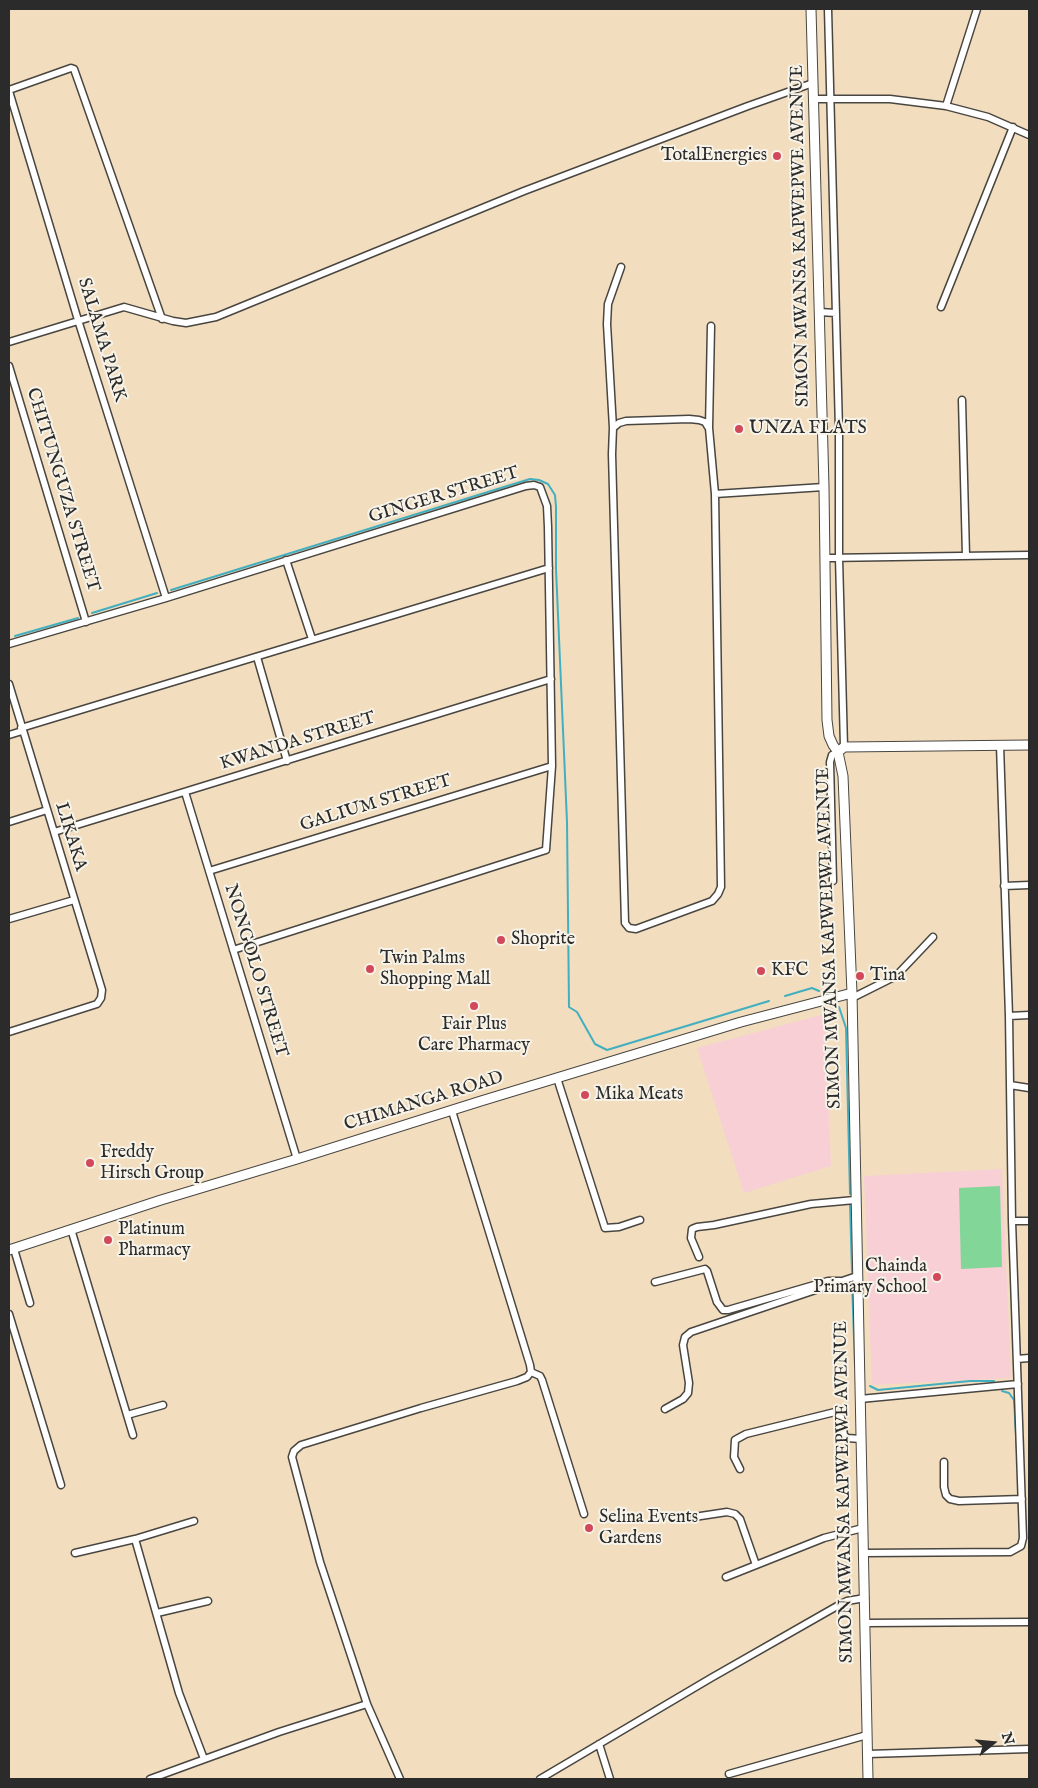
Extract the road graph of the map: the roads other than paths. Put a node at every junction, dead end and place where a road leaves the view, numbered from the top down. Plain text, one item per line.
1 (811, 9) edge
2 (828, 9) edge
3 (977, 9) edge
4 (813, 83) junction
5 (9, 91) edge
6 (813, 99) junction
7 (832, 99) junction
8 (946, 106) junction
9 (1013, 128) junction
10 (1029, 135) edge
11 (621, 268) dead end
12 (941, 308) dead end
13 (819, 312) junction
14 (836, 313) junction
15 (162, 319) junction
16 (78, 320) junction
17 (712, 326) dead end
18 (9, 342) edge
19 (9, 366) edge
20 (962, 400) dead end
21 (613, 428) junction
22 (709, 428) junction
23 (824, 487) junction
24 (715, 494) junction
25 (1029, 555) edge
26 (966, 556) junction
27 (825, 558) junction
28 (839, 558) junction
29 (286, 560) junction
30 (549, 568) junction
31 (166, 598) junction
32 (86, 622) junction
33 (312, 639) junction
34 (9, 644) edge
35 (257, 657) junction
36 (551, 679) junction
37 (9, 684) edge
38 (22, 729) junction
39 (9, 735) edge
40 (1000, 745) junction
41 (1029, 745) edge
42 (841, 750) junction
43 (287, 761) junction
44 (552, 766) junction
45 (185, 792) junction
46 (47, 810) junction
47 (9, 822) edge
48 (54, 832) junction
49 (209, 871) junction
50 (833, 880) dead end
51 (1029, 885) edge
52 (1004, 886) junction
53 (74, 900) junction
54 (9, 919) edge
55 (933, 937) dead end
56 (233, 950) junction
57 (852, 996) junction
58 (1008, 1016) junction
59 (1029, 1016) edge
60 (9, 1032) edge
61 (557, 1078) junction
62 (1010, 1085) junction
63 (1029, 1088) edge
64 (452, 1111) junction
65 (297, 1159) junction
66 (856, 1200) junction
67 (640, 1220) dead end
68 (1012, 1221) junction
69 (1029, 1221) edge
70 (71, 1229) junction
71 (11, 1250) edge
72 (698, 1257) dead end
73 (857, 1276) junction
74 (655, 1282) dead end
75 (841, 1282) junction
76 (30, 1303) dead end
77 (9, 1314) edge
78 (1029, 1358) edge
79 (1017, 1359) junction
80 (531, 1372) junction
81 (1018, 1384) junction
82 (860, 1400) junction
83 (163, 1405) dead end
84 (665, 1409) dead end
85 (128, 1415) junction
86 (133, 1435) dead end
87 (861, 1438) junction
88 (944, 1462) dead end
89 (740, 1469) dead end
90 (61, 1485) dead end
91 (1022, 1500) junction
92 (584, 1514) dead end
93 (694, 1517) dead end
94 (194, 1522) dead end
95 (1026, 1522) edge
96 (863, 1528) junction
97 (135, 1540) junction
98 (75, 1553) dead end
99 (864, 1553) junction
100 (756, 1565) junction
101 (726, 1577) dead end
102 (865, 1598) junction
103 (208, 1601) dead end
104 (157, 1614) junction
105 (1029, 1622) edge
106 (864, 1623) junction
107 (367, 1704) junction
108 (867, 1735) junction
109 (600, 1744) junction
110 (1029, 1748) edge
111 (868, 1754) junction
112 (204, 1758) junction
113 (729, 1774) dead end
114 (150, 1779) edge
115 (400, 1779) edge
116 (540, 1779) edge
117 (610, 1779) edge
118 (868, 1779) edge

1 - 4 main road, SIMON MWANSA KAPWEPWE AVENUE
2 - 7 street
3 - 8 street
4 - 6 main road, SIMON MWANSA KAPWEPWE AVENUE
4 - 15 street
5 - 15 street
5 - 16 street, SALAMA PARK
6 - 7 street
6 - 13 main road, SIMON MWANSA KAPWEPWE AVENUE
7 - 8 street
7 - 14 street
8 - 9 street
9 - 10 street
9 - 12 street
11 - 21 street
13 - 14 street
13 - 23 main road, SIMON MWANSA KAPWEPWE AVENUE
14 - 28 street
15 - 16 street
16 - 18 street
16 - 31 street, SALAMA PARK
17 - 22 street
19 - 32 street, CHITUNGUZA STREET
20 - 26 street
21 - 22 street
21 - 24 street
22 - 24 street
23 - 24 street
23 - 27 main road, SIMON MWANSA KAPWEPWE AVENUE
25 - 26 street
26 - 28 street
27 - 28 street
27 - 42 main road, SIMON MWANSA KAPWEPWE AVENUE
28 - 42 street
29 - 30 street, GINGER STREET
29 - 31 street, GINGER STREET
29 - 33 street
30 - 33 street
30 - 36 street, GINGER STREET
31 - 32 street, GINGER STREET
32 - 34 street, GINGER STREET
33 - 35 street
35 - 38 street
35 - 43 street
36 - 43 street, KWANDA STREET
36 - 44 street, GINGER STREET
37 - 38 street, LIKAKA
38 - 39 street
38 - 46 street, LIKAKA
40 - 41 main road
40 - 42 main road
40 - 52 street
42 - 50 street
42 - 57 main road, SIMON MWANSA KAPWEPWE AVENUE
43 - 45 street, KWANDA STREET
44 - 49 street, GALIUM STREET
44 - 56 street, GINGER STREET
45 - 48 street, KWANDA STREET
45 - 49 street, NONGOLO STREET
46 - 47 street
46 - 48 street, LIKAKA
48 - 53 street, LIKAKA
49 - 56 street, NONGOLO STREET
51 - 52 street
52 - 58 street
53 - 54 street
53 - 60 street, LIKAKA
55 - 57 street
56 - 65 street, NONGOLO STREET
57 - 61 main road, CHIMANGA ROAD
57 - 66 main road, SIMON MWANSA KAPWEPWE AVENUE
58 - 59 street
58 - 62 street
61 - 64 main road, CHIMANGA ROAD
61 - 67 street
62 - 63 street
62 - 68 street
64 - 65 main road, CHIMANGA ROAD
64 - 80 street
65 - 70 main road, CHIMANGA ROAD
66 - 72 street
66 - 73 main road, SIMON MWANSA KAPWEPWE AVENUE
68 - 69 street
68 - 79 street
70 - 71 main road, CHIMANGA ROAD
70 - 85 street
71 - 76 street
73 - 75 street
73 - 82 main road, SIMON MWANSA KAPWEPWE AVENUE
74 - 75 street
75 - 84 street
77 - 90 street
78 - 79 street
79 - 81 street
80 - 92 street
80 - 107 street
81 - 82 street
81 - 91 street
82 - 87 main road, SIMON MWANSA KAPWEPWE AVENUE
83 - 85 street
85 - 86 street
87 - 89 street
87 - 96 main road, SIMON MWANSA KAPWEPWE AVENUE
88 - 91 street
91 - 95 street
93 - 100 street
94 - 97 street
95 - 99 street
96 - 99 main road, SIMON MWANSA KAPWEPWE AVENUE
96 - 100 street
97 - 98 street
97 - 104 street
99 - 102 main road, SIMON MWANSA KAPWEPWE AVENUE
100 - 101 street
102 - 106 main road, SIMON MWANSA KAPWEPWE AVENUE
102 - 109 street
103 - 104 street
104 - 112 street
105 - 106 street
106 - 108 main road, SIMON MWANSA KAPWEPWE AVENUE
107 - 112 street
107 - 115 street
108 - 111 main road, SIMON MWANSA KAPWEPWE AVENUE
108 - 113 street
109 - 116 street
109 - 117 street
110 - 111 street
111 - 118 main road, SIMON MWANSA KAPWEPWE AVENUE
112 - 114 street

